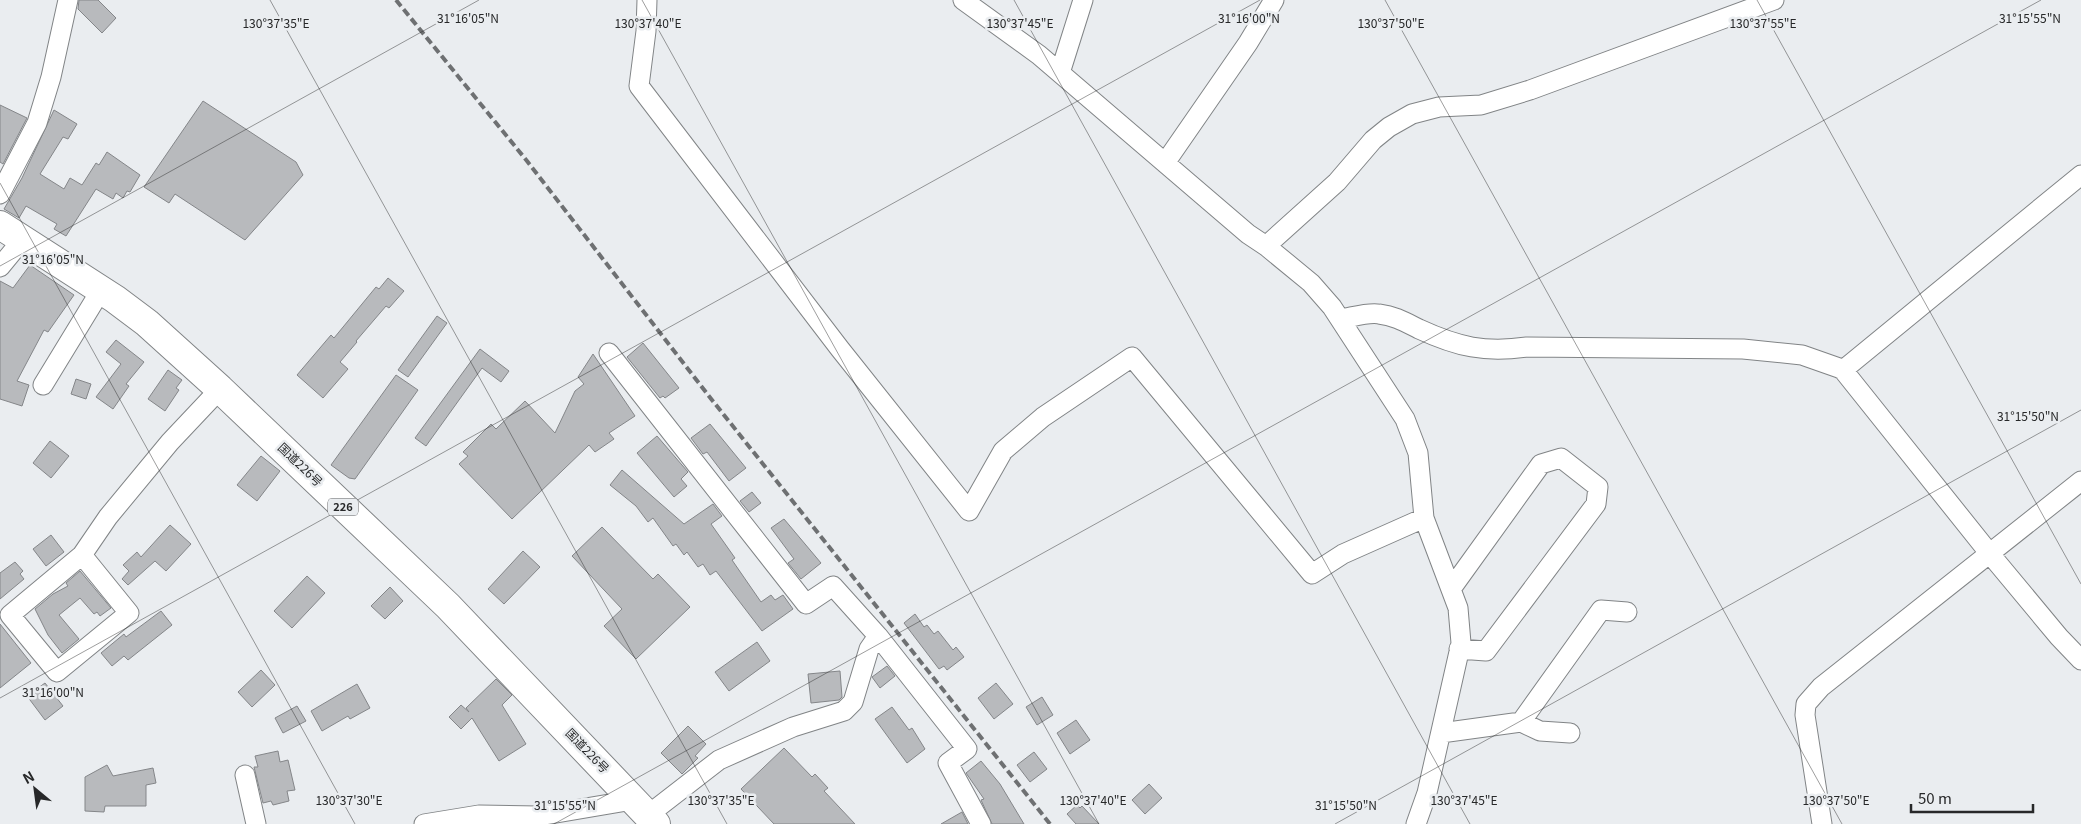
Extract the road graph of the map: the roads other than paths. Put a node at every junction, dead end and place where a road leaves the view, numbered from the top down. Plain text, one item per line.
1 (68, 0) edge
2 (647, 0) edge
3 (962, 0) edge
4 (1083, 0) edge
5 (1274, 0) edge
6 (1774, 0) edge
7 (1060, 73) junction
8 (1165, 163) junction
9 (2081, 174) edge
10 (0, 194) edge
11 (0, 225) edge
12 (22, 239) junction
13 (1266, 246) junction
14 (0, 267) edge
15 (101, 290) junction
16 (1341, 319) junction
17 (609, 353) dead end
18 (1844, 370) junction
19 (43, 385) dead end
20 (220, 389) junction
21 (2081, 481) edge
22 (1424, 518) junction
23 (1990, 554) junction
24 (82, 555) junction
25 (1451, 589) junction
26 (1627, 612) dead end
27 (878, 636) junction
28 (1459, 649) junction
29 (2081, 660) edge
30 (1521, 722) junction
31 (1441, 733) junction
32 (1570, 733) dead end
33 (244, 775) dead end
34 (646, 813) edge
35 (508, 820) edge
36 (256, 824) edge
37 (424, 824) edge
38 (981, 824) edge
39 (1416, 824) edge
40 (1822, 824) edge

1 - 10 street
2 - 22 street
3 - 7 street
4 - 7 street
5 - 8 street
6 - 13 street
7 - 8 street
8 - 13 street
9 - 18 street
11 - 12 highway, 国道226号 / 226
12 - 14 street
12 - 15 highway, 国道226号 / 226
13 - 16 street
15 - 19 street
15 - 20 highway, 国道226号 / 226
16 - 18 street
16 - 22 street
17 - 27 street
18 - 23 street
20 - 24 street
20 - 34 highway, 国道226号 / 226
21 - 23 street
22 - 25 street
23 - 29 street
23 - 40 street
24 - 24 street
25 - 28 street
25 - 28 street
26 - 30 street
27 - 34 street
27 - 38 street
28 - 31 street
30 - 31 street
30 - 32 street
31 - 39 street
33 - 36 street
34 - 35 street
35 - 37 street

